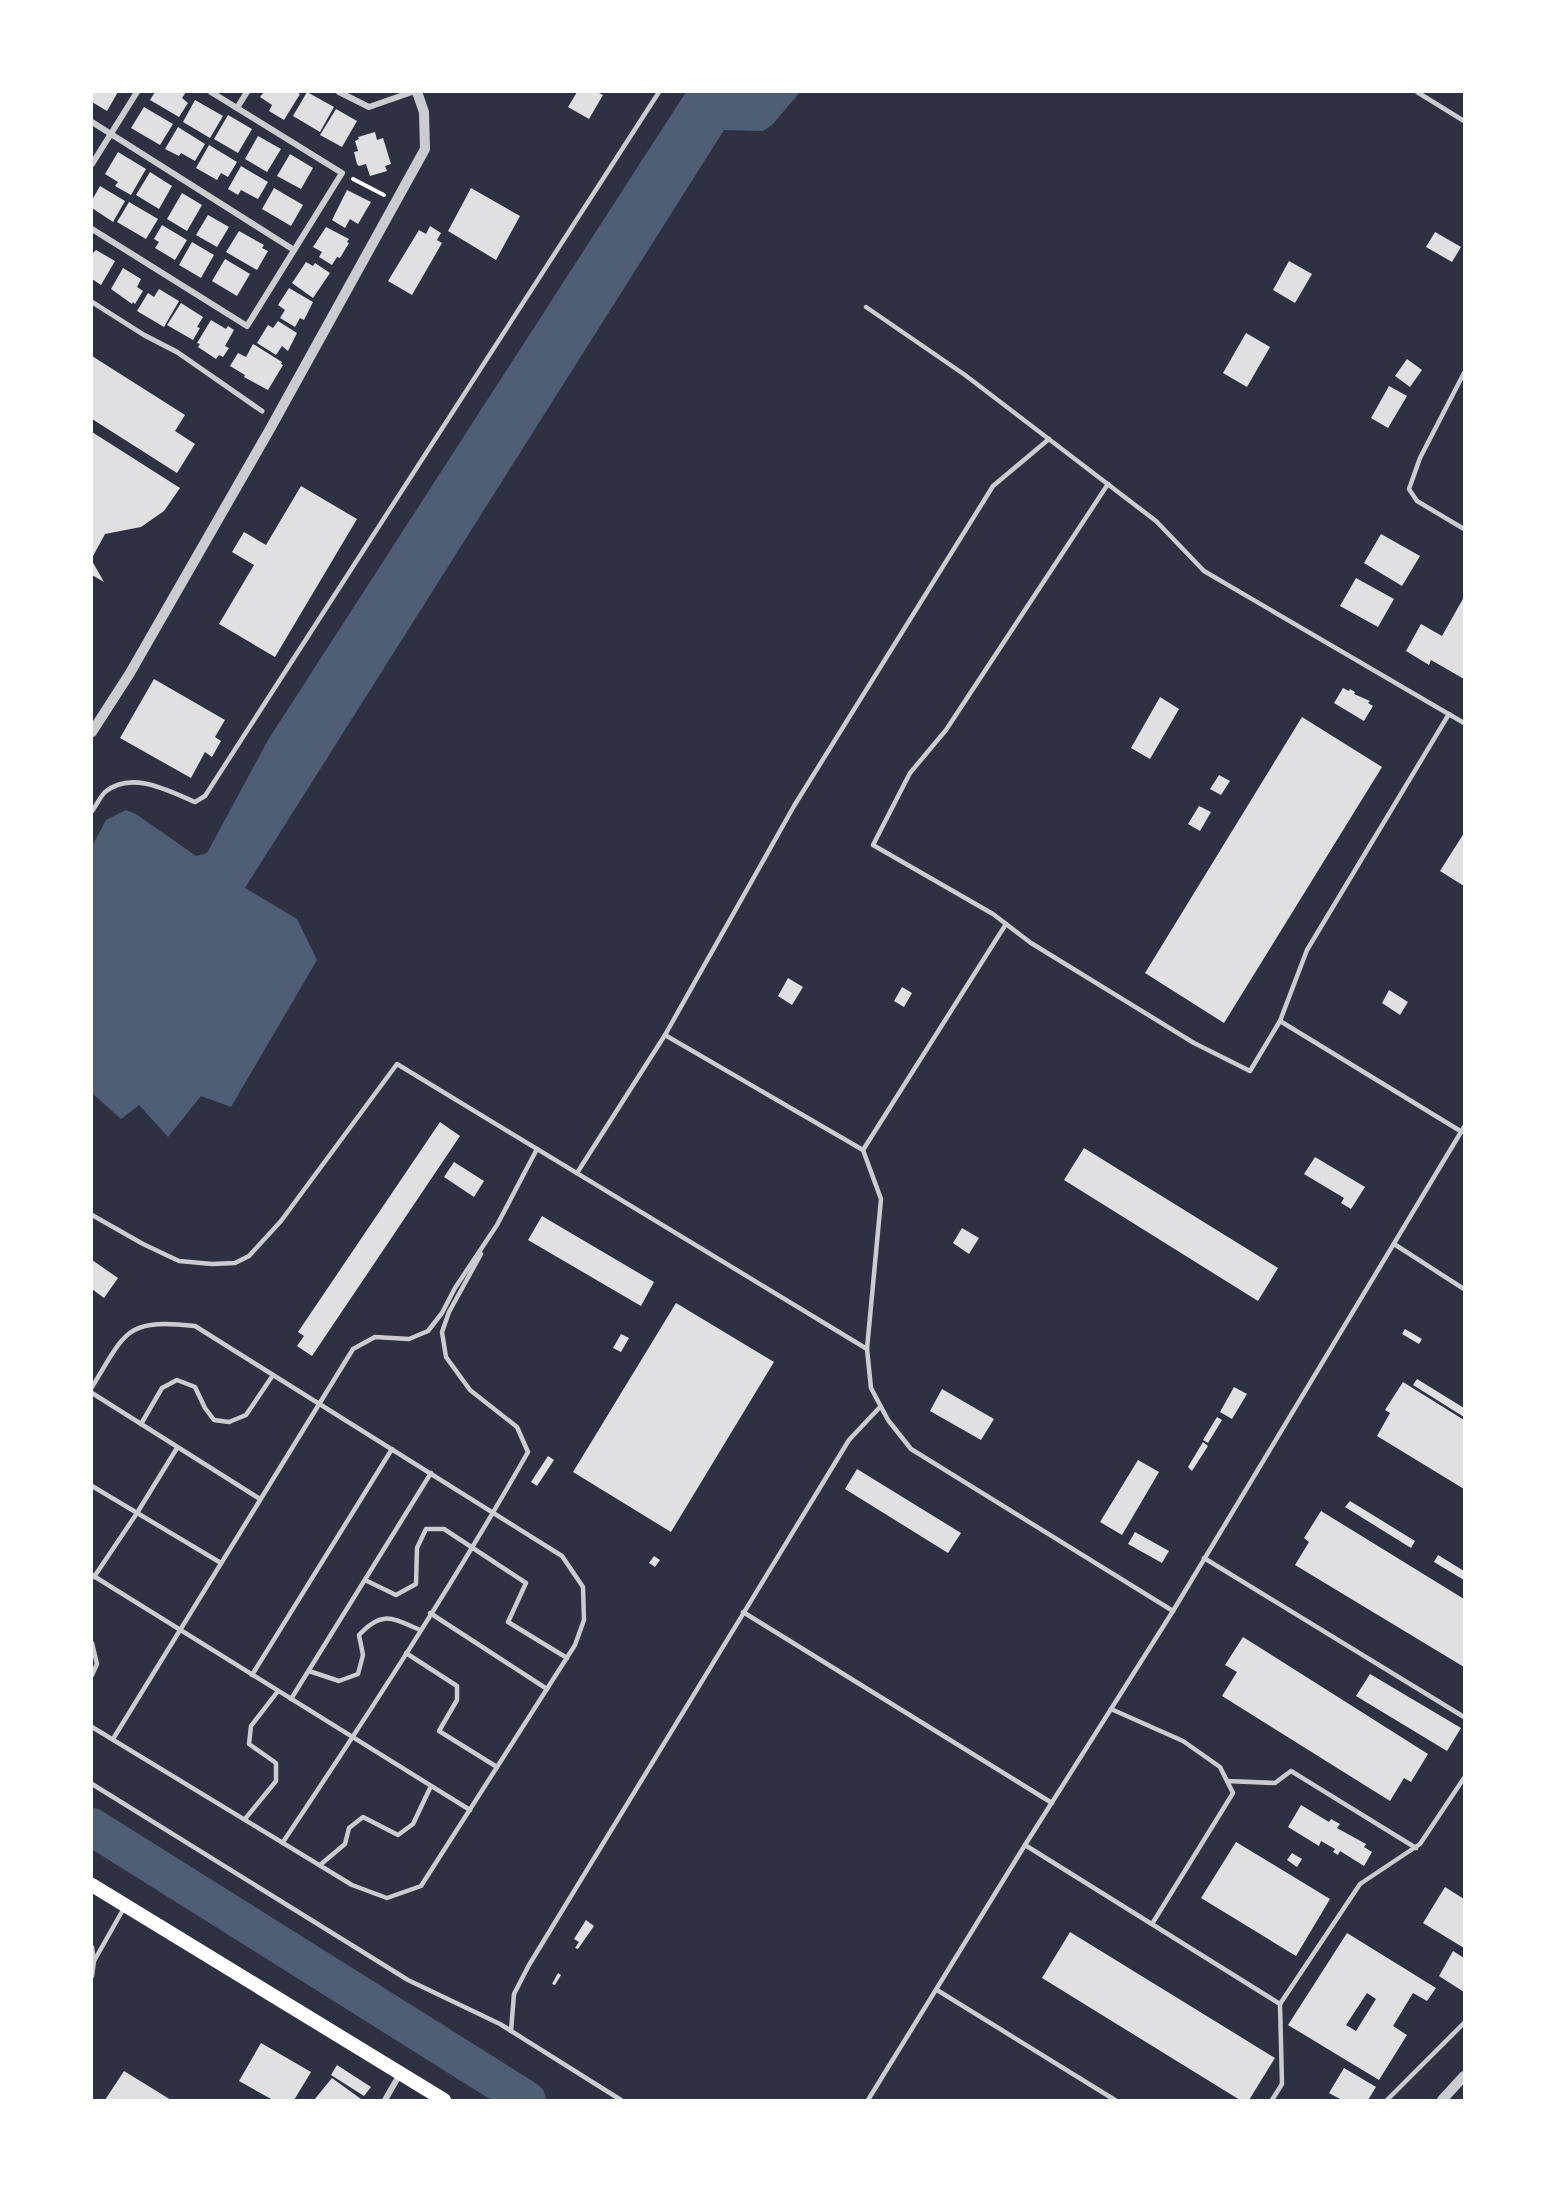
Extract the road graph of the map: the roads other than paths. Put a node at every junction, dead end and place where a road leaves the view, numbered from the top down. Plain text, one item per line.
1 (137, 92) edge
2 (211, 92) edge
3 (247, 92) edge
4 (339, 92) edge
5 (412, 92) edge
6 (417, 92) edge
7 (659, 92) edge
8 (1417, 92) edge
9 (237, 108) junction
10 (1464, 121) edge
11 (92, 122) edge
12 (111, 134) junction
13 (92, 164) edge
14 (92, 229) edge
15 (294, 250) junction
16 (92, 302) edge
17 (866, 307) dead end
18 (1464, 373) edge
19 (262, 411) dead end
20 (1049, 439) junction
21 (1108, 484) junction
22 (1464, 529) edge
23 (1449, 714) junction
24 (1464, 723) edge
25 (92, 732) edge
26 (92, 811) edge
27 (1006, 924) junction
28 (1280, 1021) junction
29 (665, 1035) junction
30 (1463, 1129) edge
31 (537, 1149) junction
32 (863, 1149) junction
33 (577, 1173) junction
34 (92, 1215) edge
35 (497, 1225) junction
36 (1394, 1244) junction
37 (1464, 1289) edge
38 (867, 1349) junction
39 (273, 1375) junction
40 (92, 1387) edge
41 (92, 1393) edge
42 (319, 1404) junction
43 (880, 1407) junction
44 (141, 1424) junction
45 (177, 1448) junction
46 (392, 1449) junction
47 (431, 1473) junction
48 (92, 1486) edge
49 (260, 1499) junction
50 (137, 1513) junction
51 (494, 1513) junction
52 (472, 1547) junction
53 (1204, 1558) junction
54 (221, 1563) junction
55 (93, 1576) edge
56 (365, 1580) junction
57 (1173, 1611) junction
58 (743, 1612) junction
59 (430, 1613) junction
60 (179, 1630) junction
61 (420, 1630) junction
62 (92, 1643) edge
63 (406, 1653) junction
64 (567, 1658) junction
65 (309, 1671) junction
66 (92, 1675) edge
67 (252, 1675) junction
68 (547, 1689) junction
69 (278, 1691) junction
70 (291, 1699) junction
71 (1112, 1709) junction
72 (1464, 1717) edge
73 (92, 1727) edge
74 (352, 1737) junction
75 (113, 1739) junction
76 (497, 1767) junction
77 (1464, 1778) edge
78 (1227, 1781) junction
79 (92, 1784) edge
80 (431, 1786) junction
81 (1052, 1803) junction
82 (470, 1810) junction
83 (245, 1819) junction
84 (283, 1842) junction
85 (1025, 1845) junction
86 (1416, 1848) junction
87 (320, 1865) junction
88 (92, 1885) edge
89 (125, 1906) junction
90 (1152, 1924) junction
91 (92, 1947) edge
92 (94, 1961) junction
93 (92, 1976) edge
94 (937, 1990) junction
95 (1280, 2004) junction
96 (1464, 2023) edge
97 (511, 2031) junction
98 (401, 2074) junction
99 (1464, 2076) edge
100 (390, 2092) junction
101 (386, 2100) edge
102 (394, 2100) edge
103 (444, 2100) edge
104 (621, 2100) edge
105 (868, 2100) edge
106 (1115, 2100) edge
107 (1272, 2100) edge
108 (1387, 2100) edge
109 (1442, 2100) edge

1 - 12 street
2 - 9 street
3 - 9 street
4 - 5 street
6 - 25 street
7 - 26 lane
8 - 10 lane
9 - 15 street
11 - 12 street
12 - 13 street
12 - 15 street
14 - 15 street
16 - 19 street
17 - 20 lane
18 - 22 lane
20 - 21 lane
20 - 29 lane
21 - 23 lane
21 - 27 lane
23 - 24 lane
23 - 28 lane
27 - 28 lane
27 - 32 lane
28 - 30 lane
29 - 32 lane
29 - 33 lane
30 - 36 lane
31 - 33 lane
31 - 34 lane
31 - 35 lane
32 - 38 lane
33 - 38 lane
35 - 42 lane
35 - 51 lane
36 - 37 lane
36 - 53 lane
38 - 43 lane
39 - 40 lane
39 - 42 lane
39 - 44 lane
41 - 44 lane
42 - 46 lane
42 - 49 lane
43 - 57 lane
43 - 58 lane
44 - 45 lane
45 - 49 lane
45 - 50 lane
46 - 47 lane
46 - 67 lane
47 - 51 lane
47 - 56 lane
48 - 50 lane
49 - 54 lane
50 - 54 lane
50 - 55 lane
51 - 52 lane
51 - 64 lane
52 - 56 lane
52 - 59 lane
52 - 64 lane
53 - 57 lane
53 - 72 lane
54 - 60 lane
55 - 60 lane
56 - 65 lane
57 - 71 lane
58 - 81 lane
58 - 97 lane
59 - 61 lane
59 - 68 lane
60 - 67 lane
60 - 75 lane
61 - 63 lane
61 - 65 lane
62 - 66 lane
63 - 74 lane
63 - 76 lane
64 - 68 lane
65 - 70 lane
67 - 69 lane
68 - 76 lane
69 - 70 lane
69 - 83 lane
70 - 74 lane
71 - 78 lane
71 - 81 lane
73 - 75 lane
74 - 80 lane
74 - 84 lane
75 - 83 lane
76 - 82 lane
77 - 86 lane
78 - 86 lane
78 - 90 lane
79 - 97 lane
80 - 82 lane
80 - 87 lane
81 - 85 lane
82 - 87 lane
83 - 84 lane
84 - 87 lane
85 - 90 lane
85 - 94 lane
86 - 95 lane
88 - 89 main road
89 - 92 lane
89 - 98 main road
90 - 95 lane
91 - 92 lane
92 - 93 lane
94 - 105 lane
94 - 106 lane
95 - 107 lane
96 - 108 lane
97 - 104 lane
98 - 100 street
98 - 103 main road
99 - 109 street
100 - 101 street
100 - 102 street

